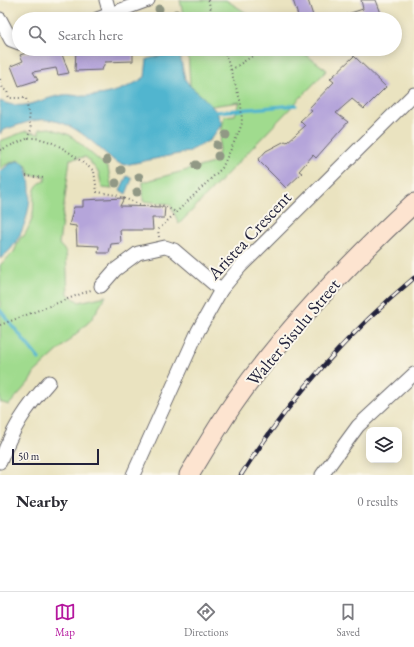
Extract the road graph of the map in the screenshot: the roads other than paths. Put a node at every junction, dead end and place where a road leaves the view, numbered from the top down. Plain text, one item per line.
1 (106, 0) edge
2 (148, 0) edge
3 (109, 12) edge
4 (115, 12) edge
5 (0, 18) edge
6 (12, 40) edge
7 (414, 94) edge
8 (414, 203) edge
9 (101, 286) road end
10 (221, 290) junction
11 (414, 374) edge
12 (49, 382) dead end
13 (0, 462) edge
14 (133, 475) edge
15 (189, 475) edge
16 (322, 475) edge

1 - 3 street
2 - 4 street
5 - 6 street
7 - 10 street, Aristea Crescent
8 - 15 main road, Walter Sisulu Street
9 - 10 street
10 - 14 street, Aristea Crescent
11 - 16 street
12 - 13 street

